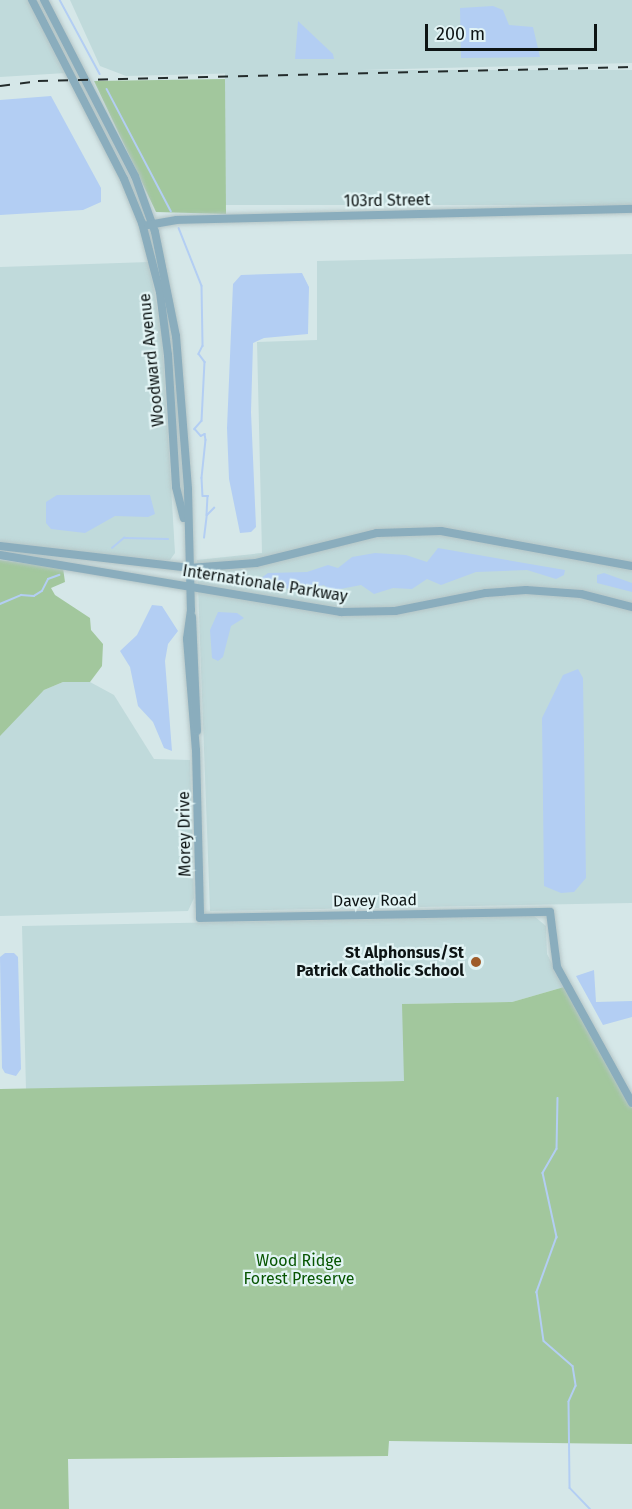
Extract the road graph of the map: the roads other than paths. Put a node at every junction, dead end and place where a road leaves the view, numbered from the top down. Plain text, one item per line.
1 (32, 0) edge
2 (44, 0) edge
3 (632, 209) edge
4 (152, 224) junction
5 (143, 226) junction
6 (186, 529) junction
7 (0, 546) edge
8 (0, 555) edge
9 (632, 566) edge
10 (189, 567) junction
11 (190, 585) junction
12 (632, 607) edge
13 (200, 918) joint
14 (632, 1103) edge

1 - 5 street, Woodward Avenue
2 - 4 street, Woodward Avenue
3 - 4 street, 103rd Street
4 - 5 street, 103rd Street
4 - 6 street, Woodward Avenue
5 - 6 street, Woodward Avenue
6 - 10 street, Woodward Avenue
7 - 10 street, Internationale Parkway
8 - 11 street, Internationale Parkway
9 - 10 street, Internationale Parkway
10 - 11 street, Woodward Avenue
11 - 12 street, Internationale Parkway
11 - 13 street, Morey Drive
13 - 14 street, Davey Road

